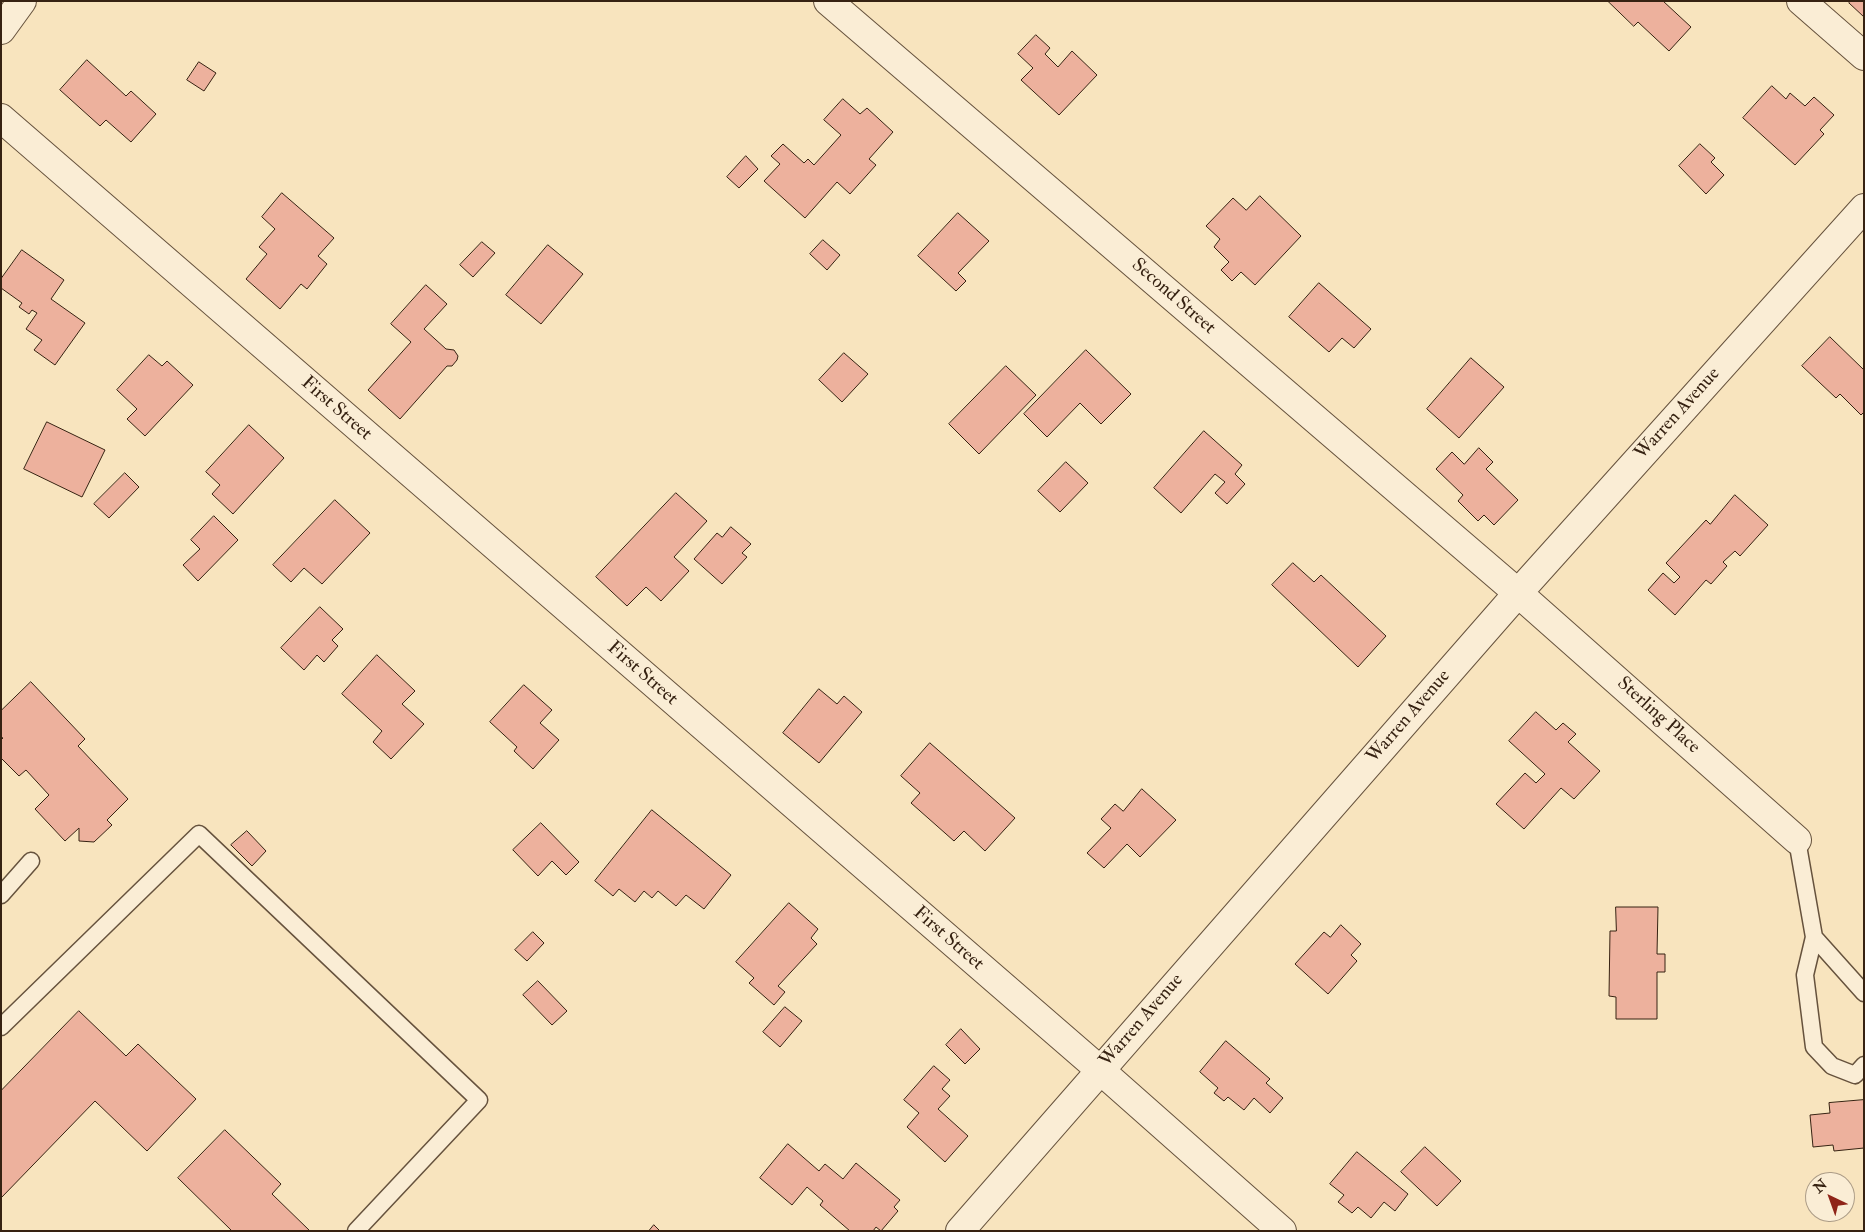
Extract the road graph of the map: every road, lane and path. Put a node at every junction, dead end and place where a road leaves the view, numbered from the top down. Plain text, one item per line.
1 (22, 1) edge
2 (828, 1) edge
3 (1801, 1) edge
4 (1, 30) edge
5 (1864, 56) edge
6 (1, 118) edge
7 (1864, 208) edge
8 (1518, 593) junction
9 (1797, 840) joint
10 (31, 861) dead end
11 (1, 895) edge
12 (1814, 937) junction
13 (1864, 993) edge
14 (1, 1027) edge
15 (1864, 1065) edge
16 (1100, 1070) junction
17 (356, 1231) edge
18 (960, 1231) edge
19 (1282, 1231) edge

1 - 4 street
2 - 8 street, Second Street
3 - 5 street
6 - 16 street, First Street
7 - 8 street, Warren Avenue
8 - 9 street, Sterling Place
8 - 16 street, Warren Avenue
9 - 12 lane
10 - 11 lane
12 - 13 lane
12 - 15 lane
14 - 17 lane
16 - 18 street, Warren Avenue
16 - 19 street, First Street

